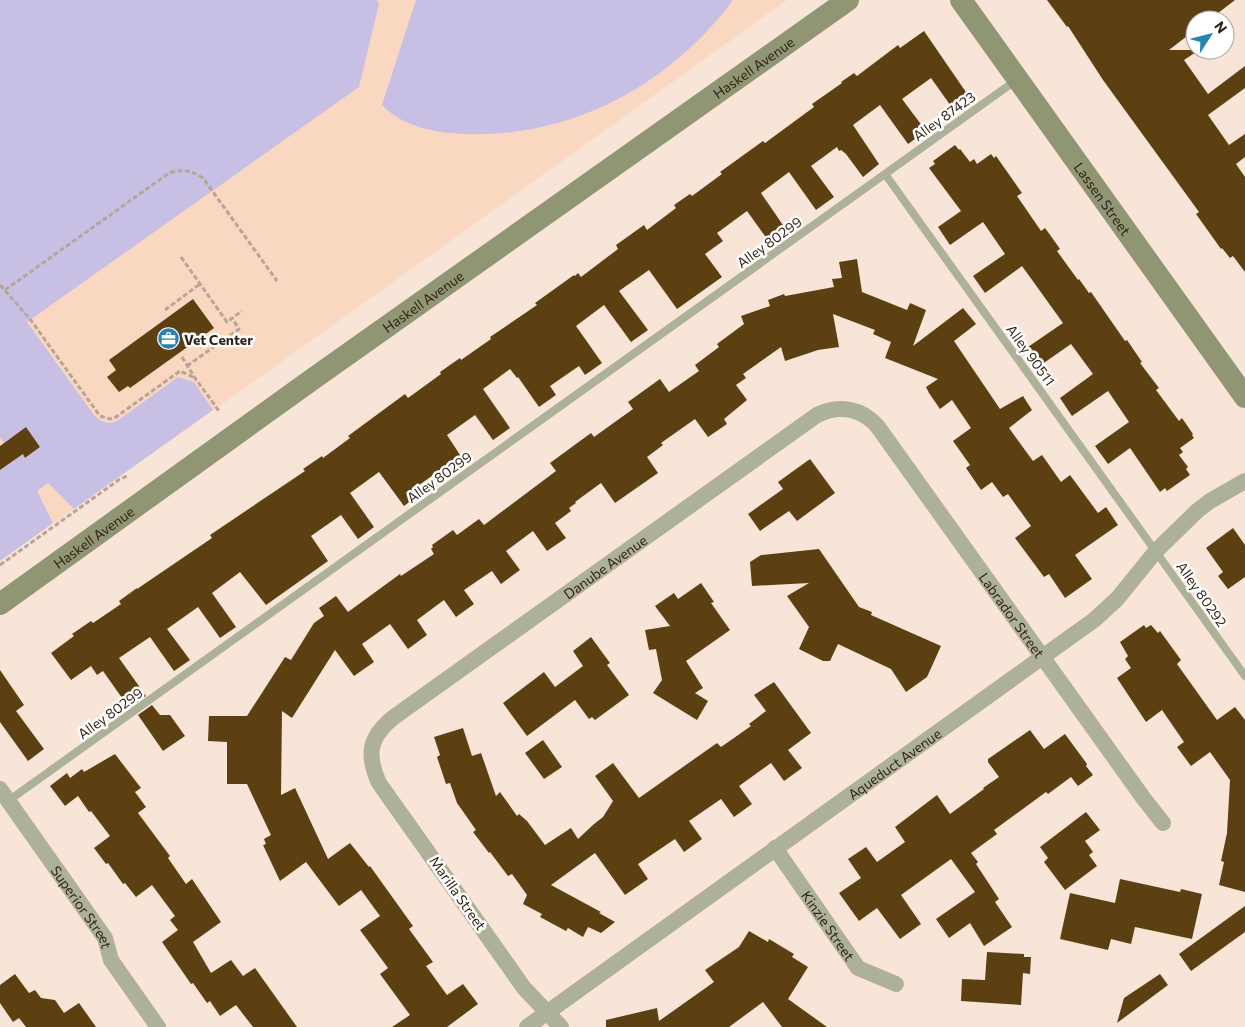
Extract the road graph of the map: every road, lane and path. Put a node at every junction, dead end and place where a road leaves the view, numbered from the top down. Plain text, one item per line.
1 (848, 0) edge
2 (961, 0) edge
3 (1018, 79) junction
4 (885, 174) junction
5 (180, 257) dead end
6 (277, 281) dead end
7 (200, 284) junction
8 (0, 285) edge
9 (5, 290) junction
10 (165, 310) dead end
11 (242, 312) dead end
12 (232, 318) junction
13 (182, 357) dead end
14 (187, 366) junction
15 (195, 378) junction
16 (1245, 397) edge
17 (855, 411) joint
18 (219, 412) dead end
19 (130, 475) dead end
20 (1245, 481) edge
21 (1156, 552) junction
22 (0, 565) edge
23 (0, 604) edge
24 (1043, 657) junction
25 (1245, 676) edge
26 (370, 751) joint
27 (4, 795) edge
28 (1163, 823) dead end
29 (775, 848) junction
30 (896, 984) dead end
31 (548, 1013) junction
32 (158, 1027) edge
33 (527, 1027) edge
34 (561, 1027) edge

1 - 23 main road, Haskell Avenue
2 - 3 main road, Lassen Street
3 - 4 lane, Alley 87423
3 - 16 main road, Lassen Street
4 - 21 lane, Alley 90511
4 - 27 lane, Alley 80299
5 - 7 path
6 - 9 path
7 - 10 path
7 - 12 path
8 - 9 path
9 - 15 path
11 - 12 path
12 - 14 path
13 - 14 path
14 - 15 path
15 - 18 path
17 - 24 street, Labrador Street
17 - 26 street, Danube Avenue
19 - 22 path
20 - 21 street, Aqueduct Avenue
21 - 24 street, Aqueduct Avenue
21 - 25 lane, Alley 80292
24 - 28 street, Labrador Street
24 - 29 street, Aqueduct Avenue
26 - 31 street, Marilla Street
27 - 32 street, Superior Street
29 - 30 street, Kinzie Street
29 - 31 street, Aqueduct Avenue
31 - 33 street, Aqueduct Avenue
31 - 34 street, Marilla Street

